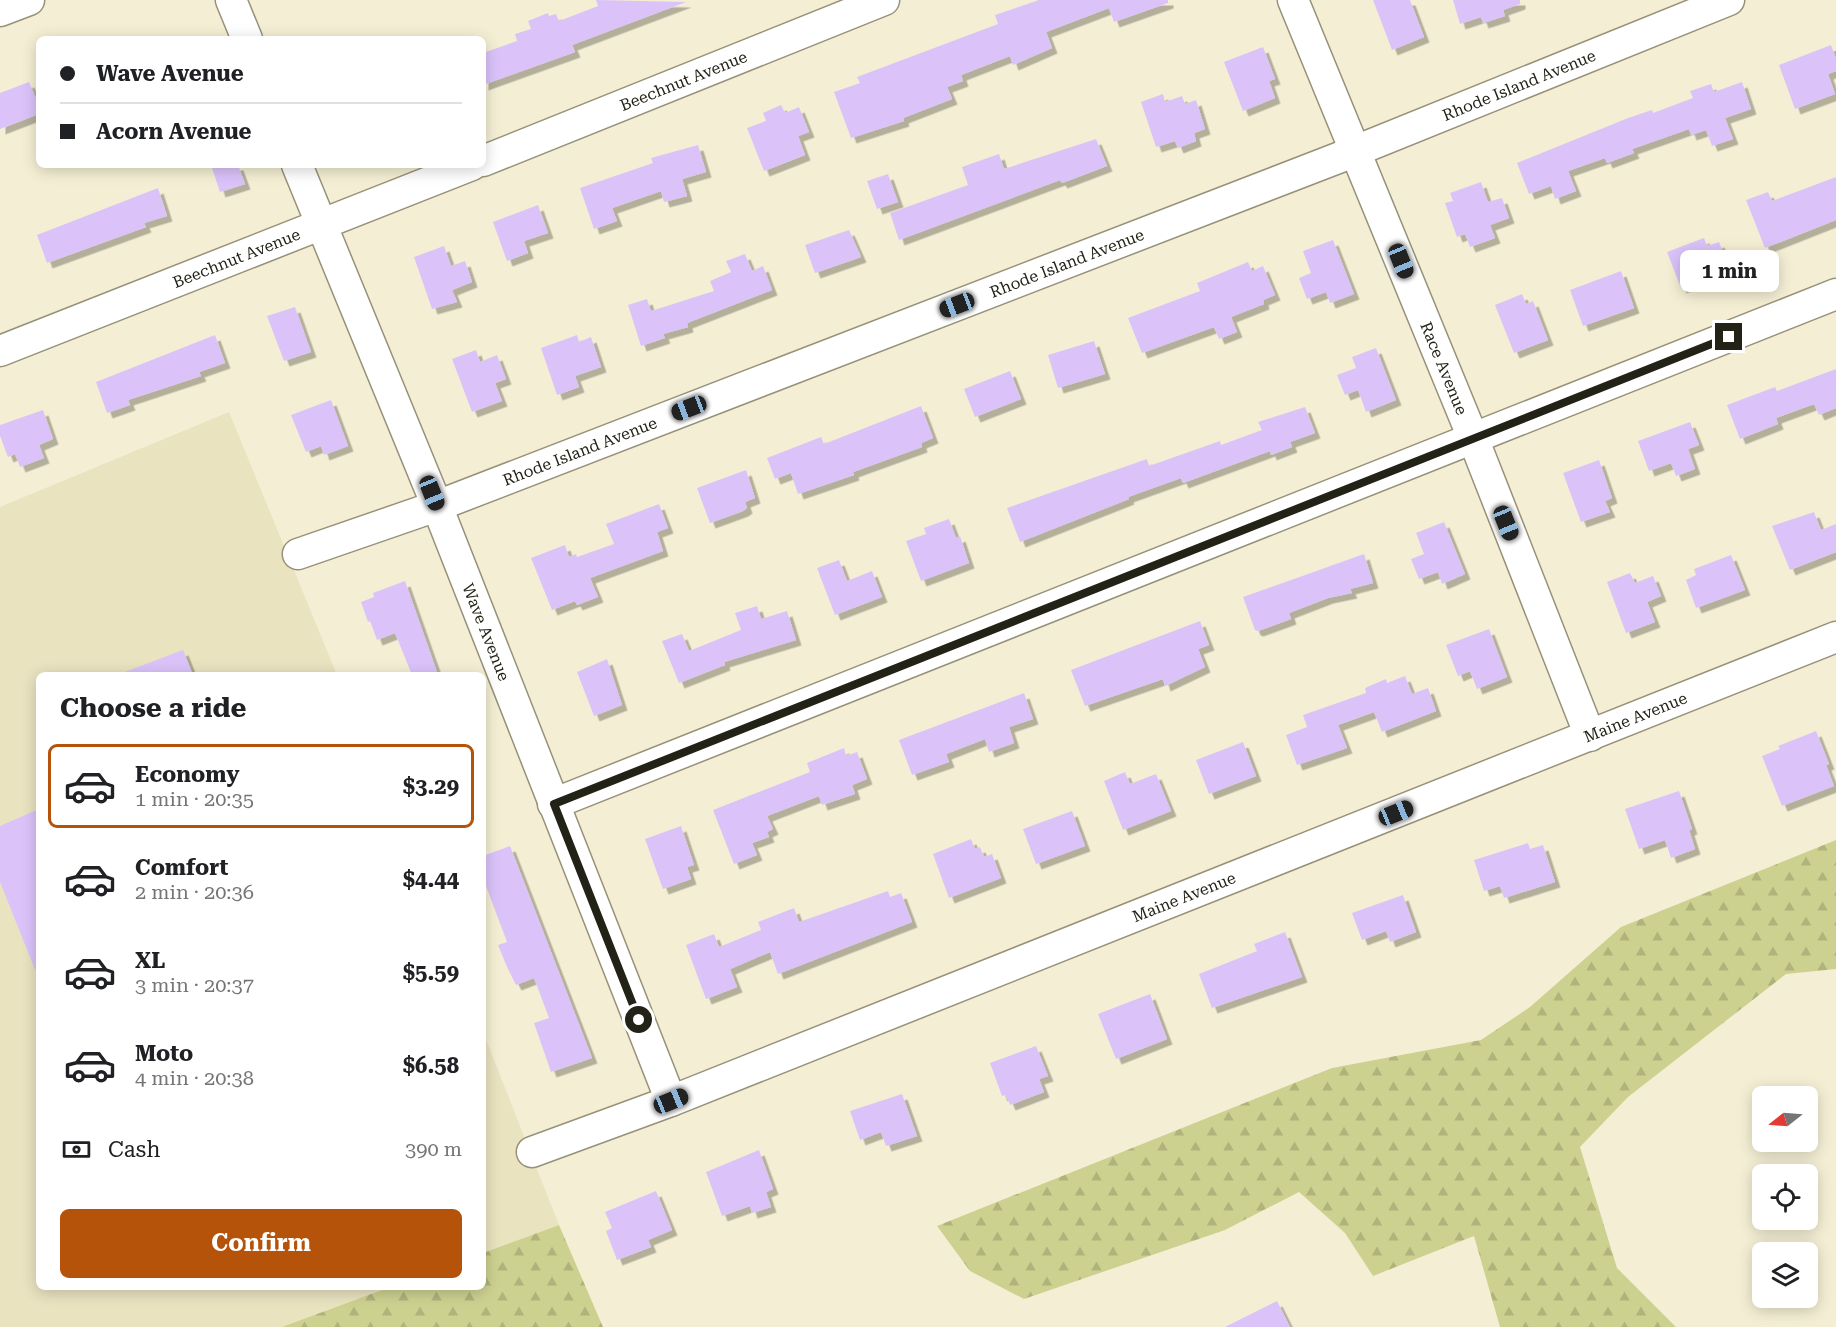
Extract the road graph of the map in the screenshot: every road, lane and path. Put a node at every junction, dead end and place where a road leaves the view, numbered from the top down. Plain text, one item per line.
1 (29, 0) edge
2 (231, 0) edge
3 (884, 0) edge
4 (1293, 0) edge
5 (1729, 0) edge
6 (0, 11) edge
7 (246, 36) edge
8 (1356, 150) junction
9 (486, 160) edge
10 (298, 168) edge
11 (465, 168) edge
12 (321, 226) junction
13 (1836, 294) edge
14 (0, 351) edge
15 (1473, 438) junction
16 (437, 506) junction
17 (298, 554) dead end
18 (1836, 637) edge
19 (1590, 736) junction
20 (554, 804) junction
21 (671, 1101) junction
22 (532, 1152) dead end

1 - 6 street
2 - 7 street
3 - 9 street, Beechnut Avenue
4 - 8 street, Race Avenue
5 - 8 street, Rhode Island Avenue
8 - 15 street, Race Avenue
8 - 16 street, Rhode Island Avenue
10 - 12 street, Wave Avenue
11 - 12 street, Beechnut Avenue
12 - 14 street, Beechnut Avenue
12 - 16 street, Wave Avenue
13 - 15 street
15 - 19 street, Race Avenue
15 - 20 street
16 - 17 street, Rhode Island Avenue
16 - 20 street, Wave Avenue
18 - 19 street, Maine Avenue
19 - 21 street, Maine Avenue
20 - 21 street, Wave Avenue
21 - 22 street, Maine Avenue

